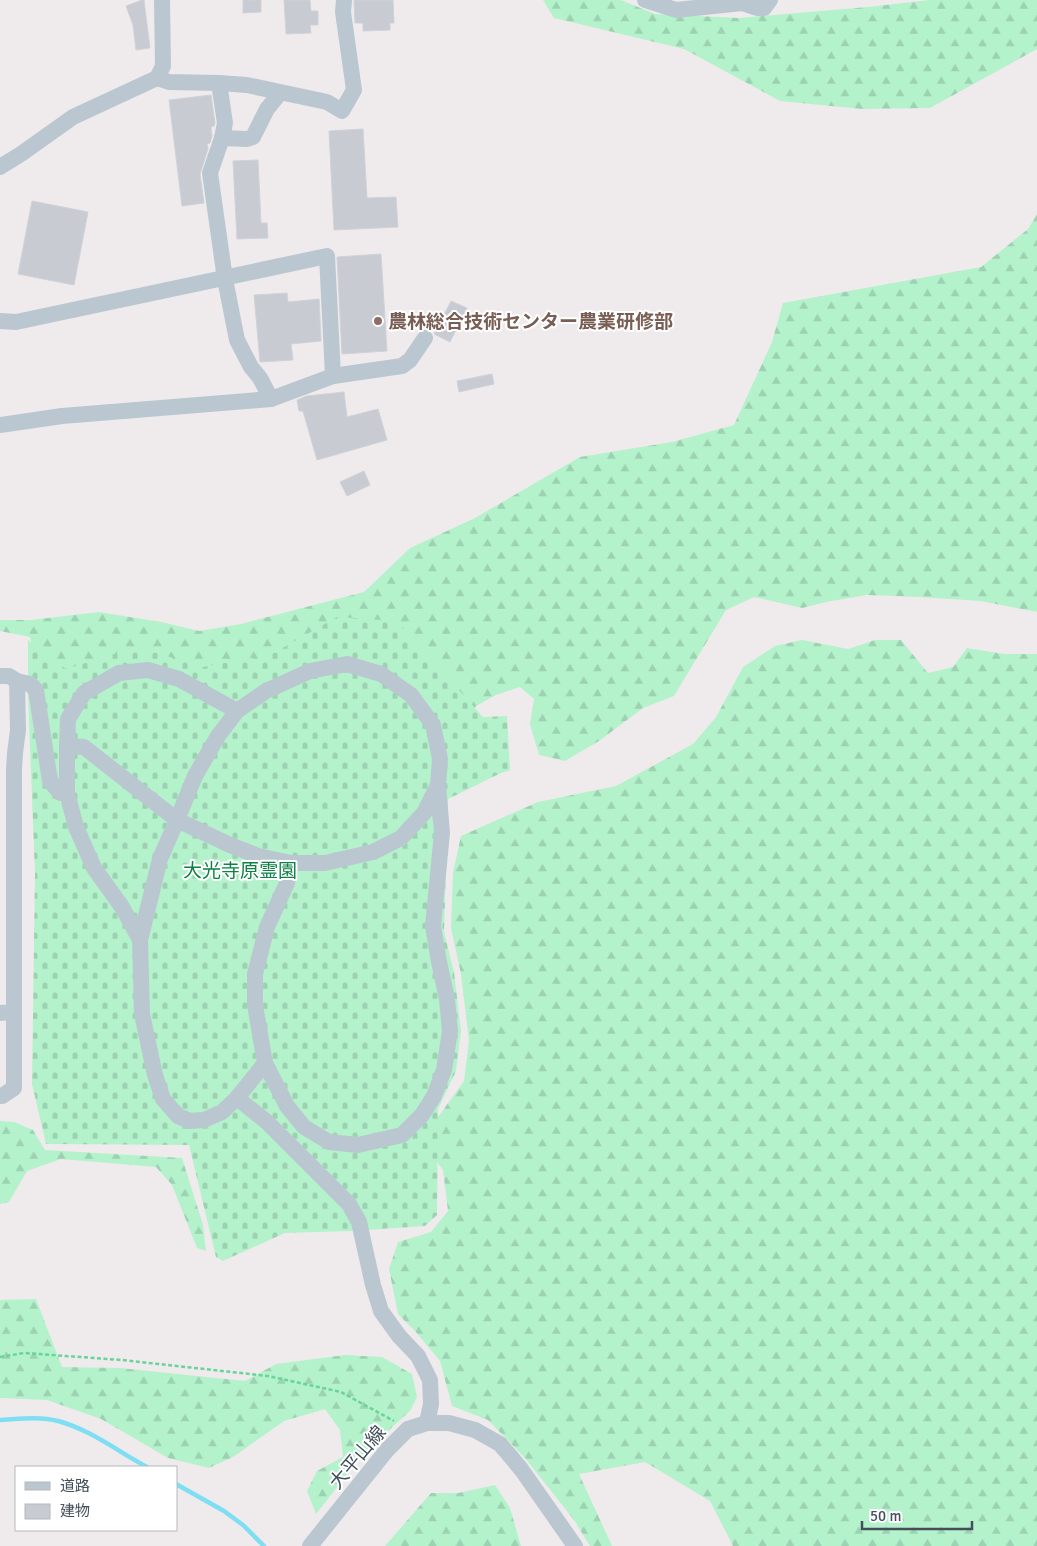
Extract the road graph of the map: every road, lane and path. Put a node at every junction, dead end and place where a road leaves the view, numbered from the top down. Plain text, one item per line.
1 (162, 0) edge
2 (344, 0) edge
3 (645, 0) edge
4 (770, 0) edge
5 (157, 78) junction
6 (219, 83) junction
7 (280, 92) junction
8 (222, 138) junction
9 (0, 167) edge
10 (225, 279) junction
11 (0, 321) edge
12 (426, 338) dead end
13 (332, 376) junction
14 (271, 399) junction
15 (0, 425) edge
16 (0, 676) edge
17 (17, 681) junction
18 (237, 711) junction
19 (67, 746) junction
20 (7, 752) edge
21 (7, 769) edge
22 (438, 785) junction
23 (67, 793) junction
24 (177, 820) junction
25 (8, 851) edge
26 (291, 864) junction
27 (7, 934) edge
28 (140, 940) junction
29 (7, 1012) edge
30 (265, 1063) junction
31 (0, 1096) edge
32 (237, 1098) junction
33 (0, 1357) edge
34 (427, 1423) junction
35 (408, 1429) junction
36 (310, 1546) edge
37 (575, 1546) edge

1 - 5 street
2 - 7 street
3 - 4 street
5 - 6 street
5 - 9 street
6 - 7 street
6 - 8 street
7 - 8 street
8 - 10 street
10 - 11 street
10 - 13 street
10 - 14 street
12 - 13 street
13 - 14 street
14 - 15 street
16 - 17 street
17 - 20 street
17 - 23 street
18 - 19 street
18 - 22 street
18 - 24 street
19 - 23 street
19 - 24 street
20 - 21 street
21 - 25 street
22 - 26 street
22 - 30 street
23 - 28 street
24 - 26 street
24 - 28 street
25 - 27 street
26 - 30 street
27 - 29 street
28 - 32 street
29 - 31 street
30 - 32 street
32 - 34 street
33 - 35 path
34 - 35 street, 大平山線
34 - 37 street, 大平山線
35 - 36 street, 大平山線

